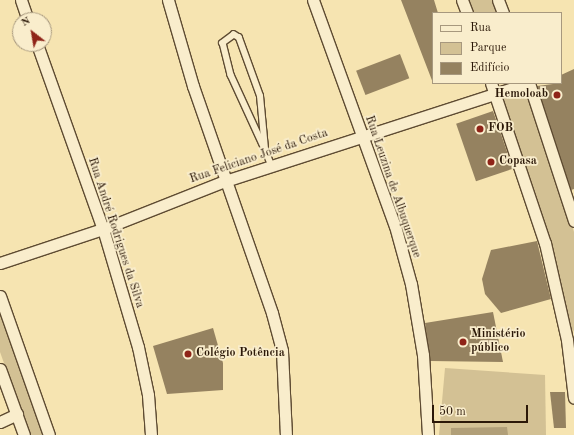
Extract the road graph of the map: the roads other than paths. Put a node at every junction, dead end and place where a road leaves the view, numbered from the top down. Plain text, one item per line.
1 (21, 0) edge
2 (168, 0) edge
3 (313, 0) edge
4 (462, 0) edge
5 (498, 0) edge
6 (25, 12) edge
7 (466, 12) edge
8 (503, 12) edge
9 (40, 52) edge
10 (491, 84) edge
11 (526, 84) edge
12 (529, 84) edge
13 (494, 94) junction
14 (362, 136) junction
15 (265, 149) junction
16 (272, 166) junction
17 (226, 181) junction
18 (574, 221) edge
19 (103, 229) junction
20 (0, 263) edge
21 (0, 296) edge
22 (574, 336) edge
23 (568, 350) junction
24 (0, 369) edge
25 (574, 398) edge
26 (17, 414) junction
27 (0, 422) edge
28 (24, 435) edge
29 (49, 435) edge
30 (151, 435) edge
31 (286, 435) edge
32 (428, 435) edge

1 - 6 street
2 - 17 street
3 - 14 street, Rua Leuzina de Albuquerque
4 - 7 street
5 - 8 street
9 - 19 street, Rua André Rodrigues da Silva
10 - 13 street
11 - 13 street, Rua Feliciano José da Costa
12 - 18 street
13 - 14 street, Rua Feliciano José da Costa
13 - 23 street
14 - 16 street, Rua Feliciano José da Costa
14 - 32 street, Rua Leuzina de Albuquerque
15 - 15 lane
15 - 16 lane
16 - 17 street, Rua Feliciano José da Costa
17 - 19 street, Rua Feliciano José da Costa
17 - 31 street
19 - 20 street, Rua Feliciano José da Costa
19 - 30 street, Rua André Rodrigues da Silva
21 - 29 street
22 - 23 street
23 - 25 street
24 - 26 street
26 - 27 street
26 - 28 street

